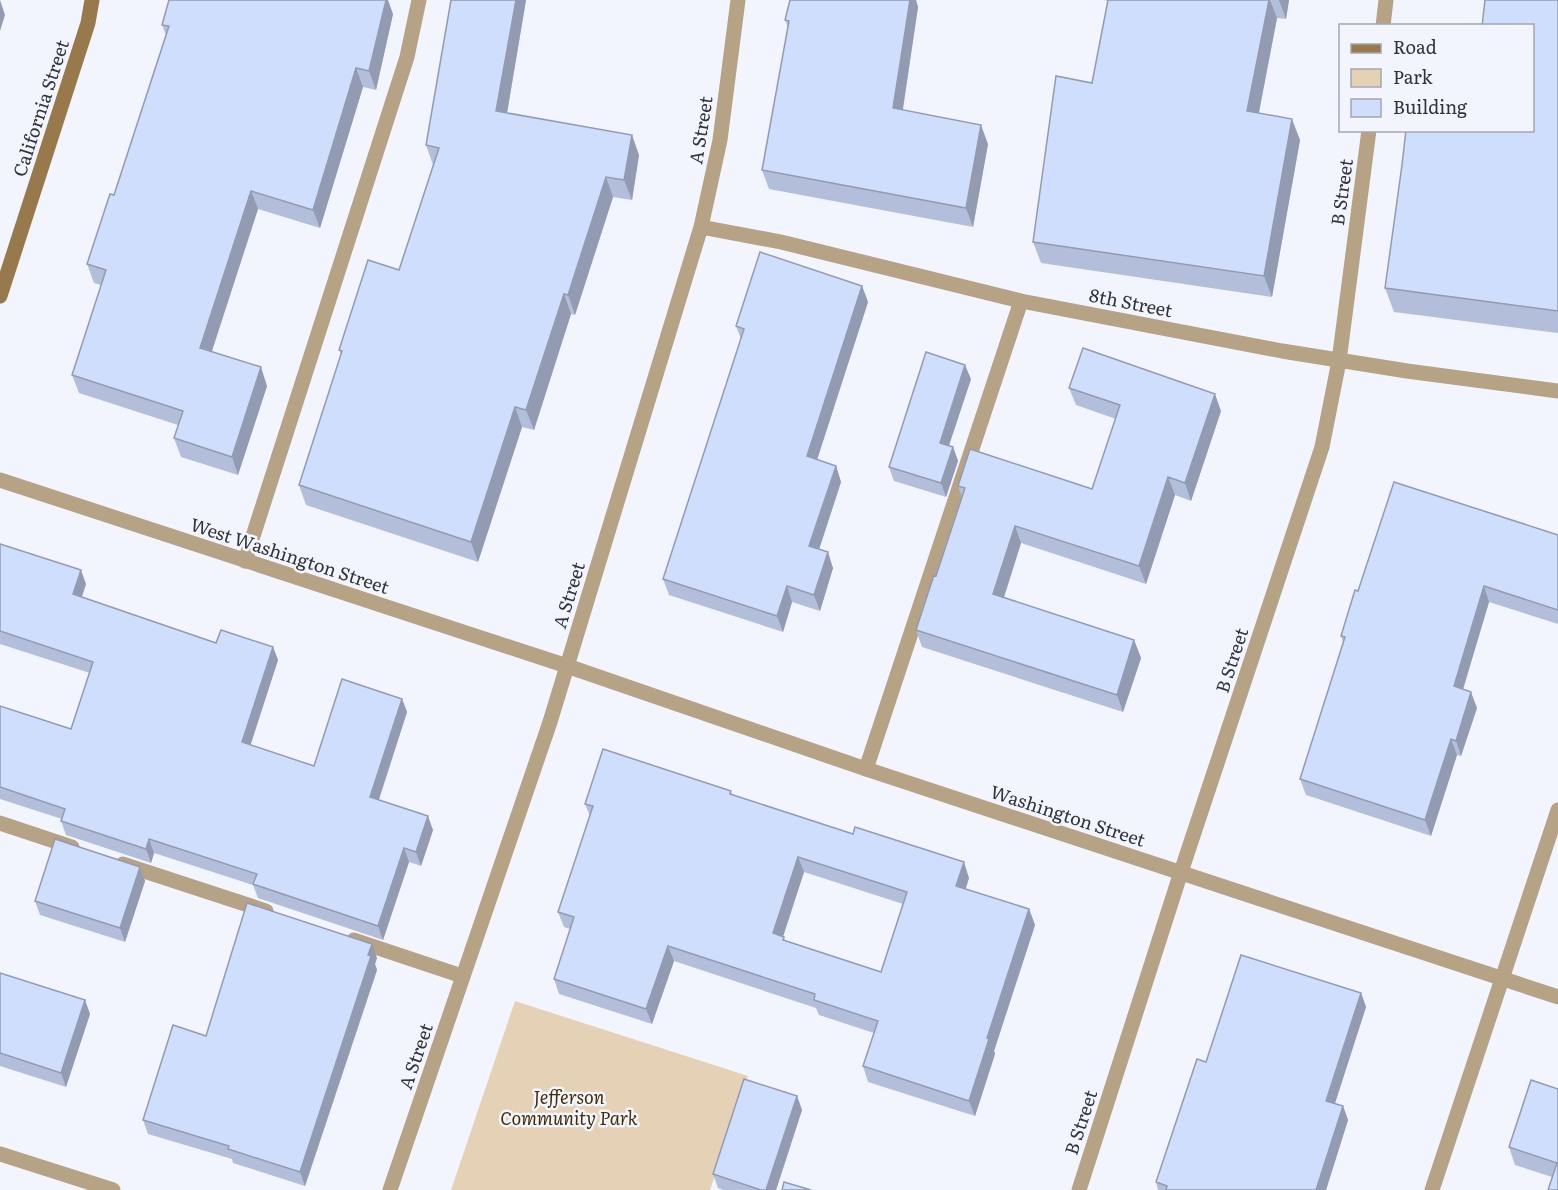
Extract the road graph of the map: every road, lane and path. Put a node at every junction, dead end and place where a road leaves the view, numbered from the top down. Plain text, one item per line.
1 (92, 0) edge
2 (419, 0) edge
3 (738, 0) edge
4 (1386, 0) edge
5 (1383, 24) edge
6 (1369, 132) edge
7 (701, 228) junction
8 (0, 296) edge
9 (1021, 301) junction
10 (1339, 360) junction
11 (1558, 391) edge
12 (0, 480) edge
13 (245, 561) junction
14 (567, 666) junction
15 (866, 769) junction
16 (1558, 810) edge
17 (0, 823) edge
18 (90, 853) edge
19 (113, 860) edge
20 (1181, 872) junction
21 (282, 916) edge
22 (338, 935) edge
23 (462, 976) junction
24 (1501, 978) junction
25 (1558, 997) edge
26 (0, 1154) edge
27 (113, 1190) edge
28 (390, 1190) edge
29 (1079, 1190) edge
30 (1432, 1190) edge

1 - 8 street, California Street
2 - 13 street
3 - 7 street, A Street
4 - 5 street
6 - 10 street, B Street
7 - 9 street, 8th Street
7 - 14 street, A Street
9 - 10 street, 8th Street
9 - 15 street
10 - 11 street, 8th Street
10 - 20 street, B Street
12 - 13 street, West Washington Street
13 - 14 street, West Washington Street
14 - 15 street, Washington Street
14 - 23 street, A Street
15 - 20 street, Washington Street
16 - 24 street
17 - 18 street
19 - 21 street
20 - 24 street, Washington Street
20 - 29 street, B Street
22 - 23 street
23 - 28 street, A Street
24 - 25 street, Washington Street
24 - 30 street
26 - 27 street

